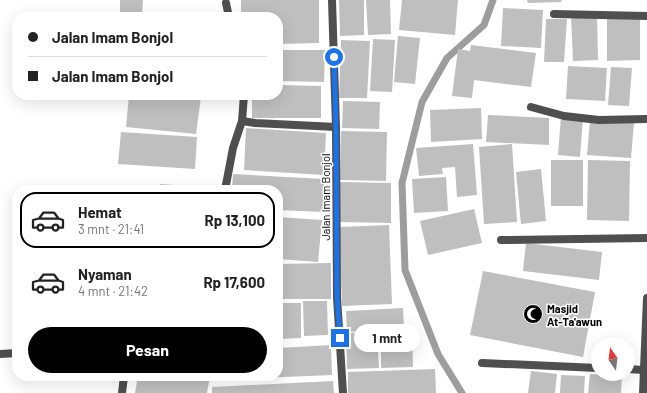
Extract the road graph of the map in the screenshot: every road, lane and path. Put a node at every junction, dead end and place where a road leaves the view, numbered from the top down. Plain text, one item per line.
1 (332, 0) edge
2 (226, 3) dead end
3 (228, 12) edge
4 (554, 14) dead end
5 (647, 16) edge
6 (244, 100) edge
7 (531, 107) dead end
8 (647, 119) edge
9 (242, 121) junction
10 (336, 127) junction
11 (226, 185) edge
12 (647, 238) edge
13 (501, 240) dead end
14 (647, 298) edge
15 (12, 353) edge
16 (0, 354) edge
17 (482, 363) dead end
18 (591, 368) edge
19 (635, 369) edge
20 (643, 370) junction
21 (123, 381) edge
22 (122, 393) edge
23 (343, 393) edge
24 (643, 393) edge

1 - 10 street, Jalan Imam Bonjol
2 - 3 street
4 - 5 street
6 - 9 street
7 - 8 street
9 - 10 street
9 - 11 street
10 - 23 street, Jalan Imam Bonjol
12 - 13 street
14 - 20 street
15 - 16 street
17 - 18 street
19 - 20 street
20 - 24 street
21 - 22 street

